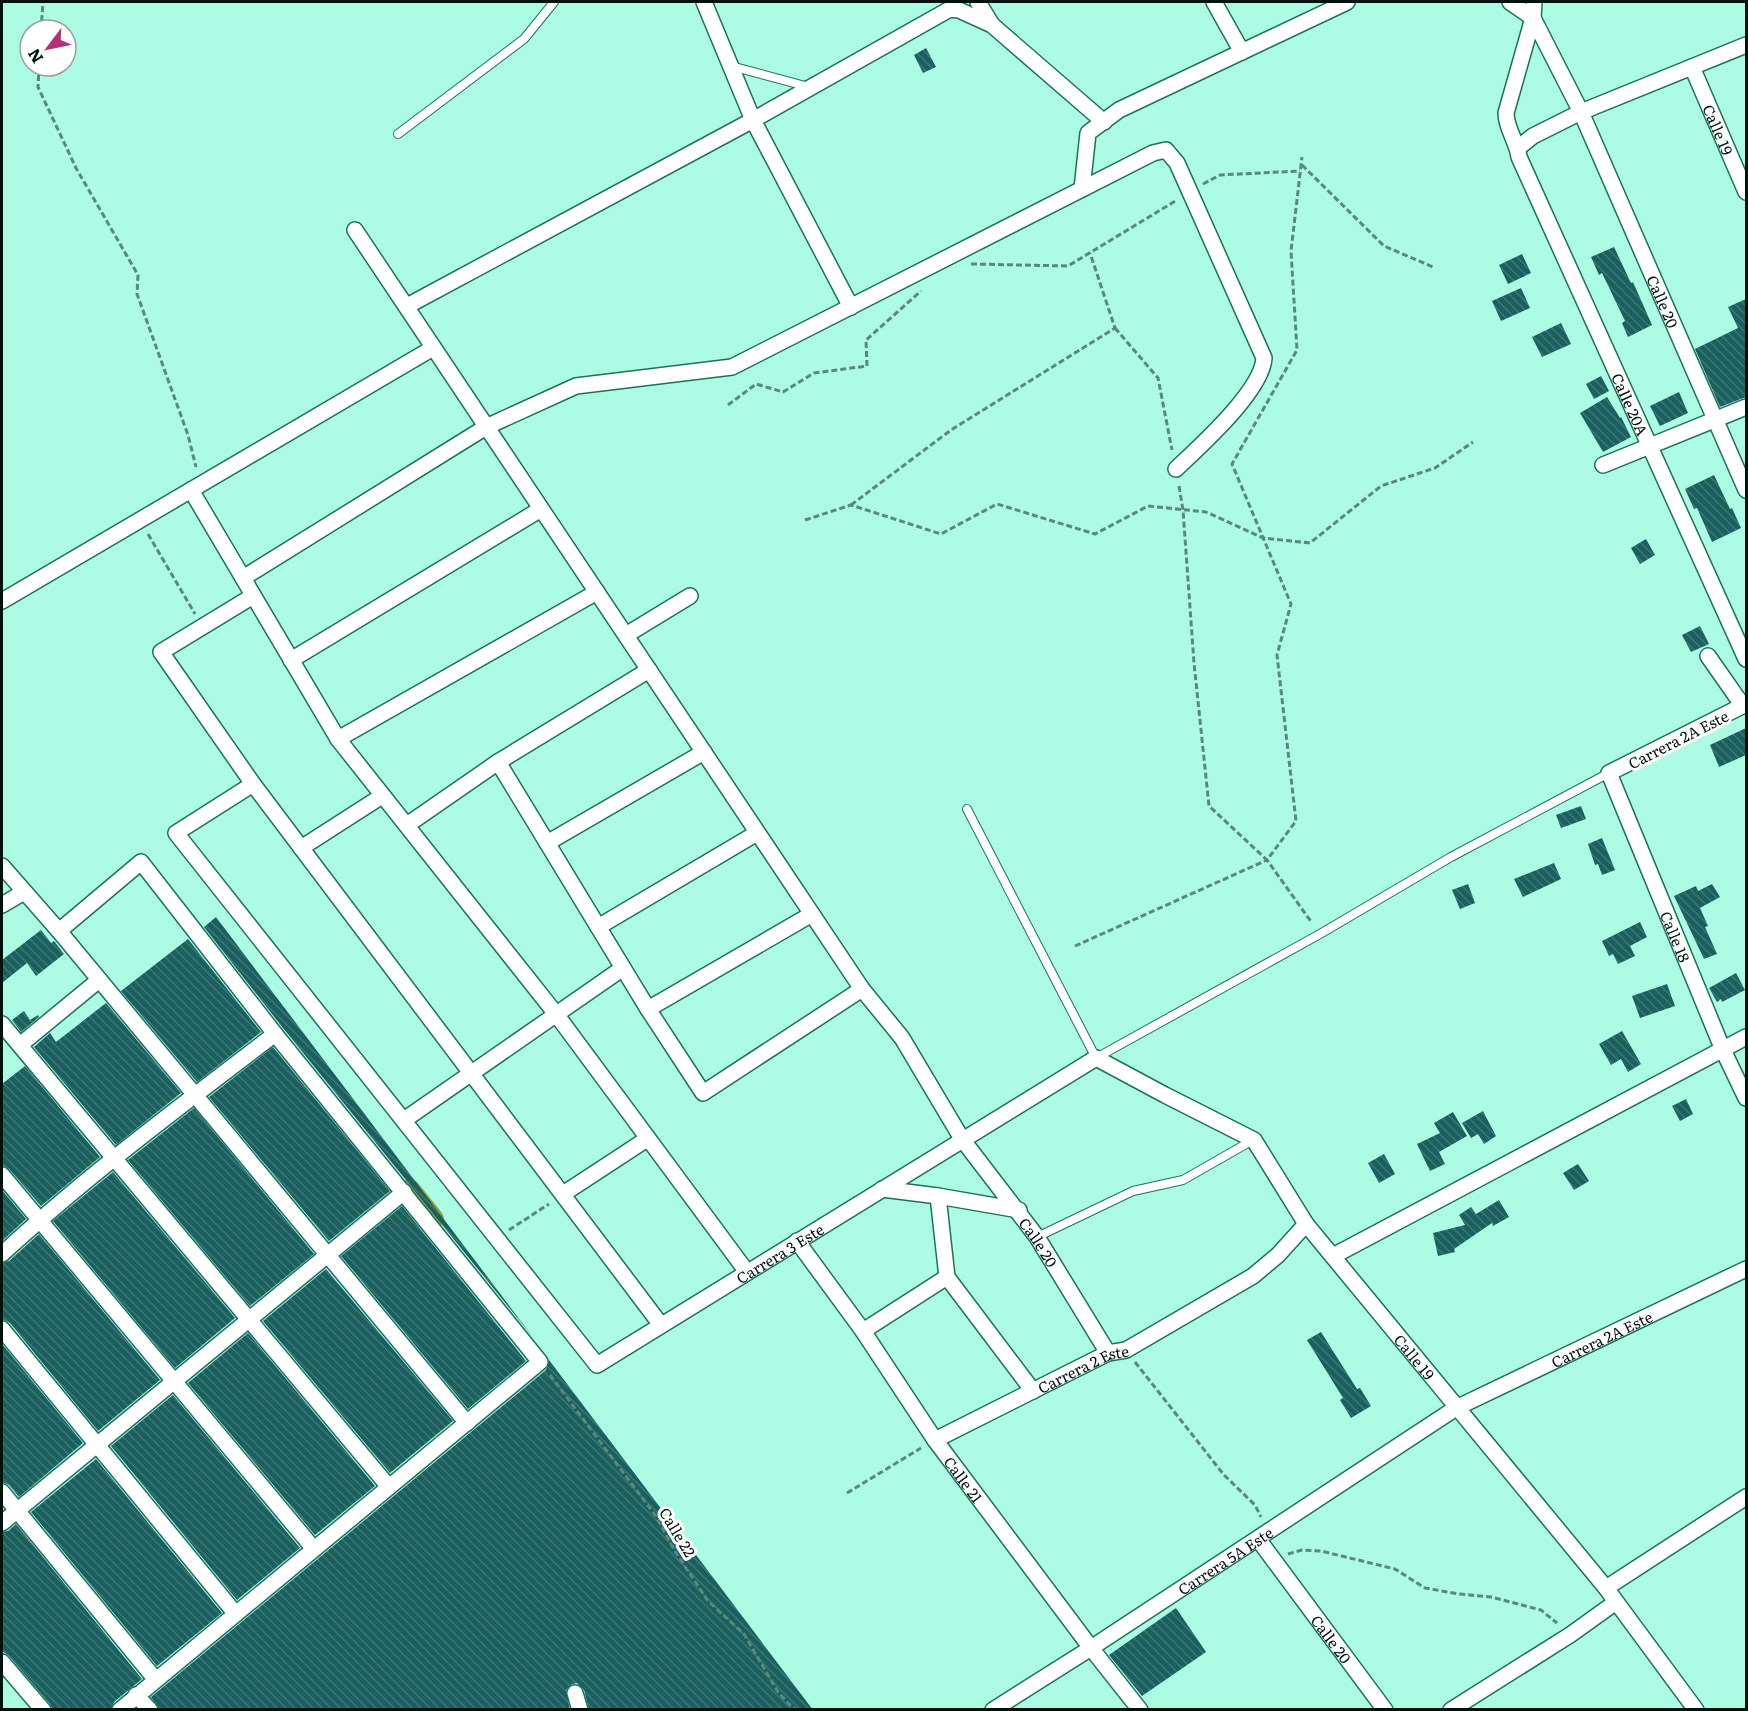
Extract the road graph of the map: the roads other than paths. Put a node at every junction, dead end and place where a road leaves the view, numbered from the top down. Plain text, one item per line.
1 (554, 2) edge
2 (704, 2) edge
3 (978, 2) edge
4 (1214, 2) edge
5 (1344, 2) edge
6 (1510, 2) edge
7 (1534, 2) edge
8 (1533, 18) junction
9 (992, 25) junction
10 (1746, 45) edge
11 (1242, 52) junction
12 (731, 66) junction
13 (1692, 67) junction
14 (810, 88) junction
15 (1581, 112) junction
16 (753, 120) junction
17 (1104, 122) junction
18 (398, 134) dead end
19 (1518, 148) junction
20 (1082, 189) junction
21 (1746, 192) edge
22 (355, 230) dead end
23 (407, 306) junction
24 (850, 307) junction
25 (433, 348) junction
26 (1746, 406) edge
27 (1716, 420) junction
28 (486, 427) junction
29 (1650, 447) junction
30 (1603, 465) dead end
31 (1176, 469) road end
32 (196, 487) junction
33 (1746, 490) edge
34 (541, 509) junction
35 (243, 578) junction
36 (597, 592) junction
37 (253, 596) junction
38 (690, 596) dead end
39 (2, 601) edge
40 (626, 635) junction
41 (1708, 656) dead end
42 (1746, 659) edge
43 (291, 660) junction
44 (649, 670) junction
45 (1745, 705) edge
46 (338, 739) junction
47 (704, 752) junction
48 (498, 762) junction
49 (1609, 773) junction
50 (253, 784) junction
51 (382, 796) junction
52 (967, 809) dead end
53 (407, 825) junction
54 (758, 832) junction
55 (548, 843) junction
56 (301, 848) junction
57 (2, 866) edge
58 (24, 892) junction
59 (2, 905) edge
60 (812, 914) junction
61 (598, 927) junction
62 (59, 932) junction
63 (623, 968) junction
64 (99, 980) junction
65 (862, 989) junction
66 (648, 1009) junction
67 (556, 1014) junction
68 (2, 1024) edge
69 (275, 1034) junction
70 (1746, 1037) edge
71 (20, 1045) junction
72 (1723, 1050) junction
73 (1096, 1058) junction
74 (471, 1073) junction
75 (195, 1095) junction
76 (1746, 1098) edge
77 (404, 1120) junction
78 (962, 1138) junction
79 (647, 1139) junction
80 (1254, 1140) junction
81 (114, 1158) junction
82 (2, 1175) edge
83 (882, 1189) junction
84 (405, 1192) junction
85 (563, 1194) junction
86 (938, 1196) junction
87 (1018, 1210) junction
88 (39, 1220) junction
89 (1306, 1224) junction
90 (1037, 1237) junction
91 (797, 1242) junction
92 (2, 1254) edge
93 (328, 1255) junction
94 (1333, 1256) junction
95 (1746, 1269) edge
96 (747, 1272) junction
97 (946, 1277) junction
98 (249, 1320) junction
99 (662, 1325) junction
100 (2, 1329) edge
101 (863, 1331) junction
102 (1108, 1353) junction
103 (174, 1381) junction
104 (1033, 1391) junction
105 (1456, 1408) junction
106 (467, 1423) junction
107 (935, 1440) junction
108 (98, 1444) junction
109 (389, 1487) junction
110 (2, 1492) edge
111 (1746, 1497) edge
112 (17, 1510) junction
113 (2, 1523) edge
114 (1263, 1536) junction
115 (314, 1549) junction
116 (1606, 1588) junction
117 (1616, 1602) junction
118 (235, 1613) junction
119 (1091, 1648) junction
120 (2, 1662) edge
121 (156, 1680) junction
122 (575, 1693) dead end
123 (136, 1695) junction
124 (43, 1710) edge
125 (120, 1710) edge
126 (150, 1710) edge
127 (580, 1710) edge
128 (993, 1710) edge
129 (1140, 1710) edge
130 (1385, 1710) edge
131 (1451, 1710) edge
132 (1696, 1710) edge

1 - 18 lane
2 - 12 street
3 - 9 street
4 - 11 street
5 - 11 street
6 - 8 street
7 - 8 street, Calle 20A
8 - 15 street, Calle 20
8 - 19 street, Calle 20A
9 - 14 street
9 - 17 street
10 - 13 street
11 - 17 street
12 - 14 lane
12 - 16 street
13 - 15 street
13 - 21 street, Calle 19
14 - 16 street
15 - 19 street
15 - 27 street, Calle 20
16 - 23 street
16 - 24 street
17 - 20 street
19 - 29 street, Calle 20A
20 - 24 street
20 - 31 street
22 - 23 street, Calle 20
23 - 25 street, Calle 20
24 - 28 street
25 - 28 street, Calle 20
25 - 32 street
26 - 27 street
27 - 29 street
27 - 33 street, Calle 20
28 - 34 street, Calle 20
28 - 35 street
29 - 30 street
29 - 42 street, Calle 20A
32 - 35 street
32 - 39 street
34 - 36 street, Calle 20
34 - 43 street
35 - 37 street
36 - 40 street, Calle 20
36 - 46 street
37 - 43 street
37 - 50 street
38 - 40 street
40 - 44 street, Calle 20
41 - 45 street
43 - 46 street
44 - 47 street, Calle 20
44 - 48 street
45 - 49 street, Carrera 2A Este
46 - 51 street
47 - 54 street, Calle 20
47 - 55 street
48 - 53 street
48 - 55 street
49 - 72 street, Calle 18
49 - 73 lane
50 - 56 street
50 - 77 street
51 - 53 street
51 - 56 street
52 - 73 lane
53 - 67 street
54 - 60 street, Calle 20
54 - 61 street
55 - 61 street
56 - 74 street
57 - 58 street
58 - 59 street
58 - 62 street
60 - 65 street, Calle 20
60 - 66 street
61 - 63 street
62 - 64 street
62 - 69 street
63 - 66 street
63 - 67 street
64 - 71 street
64 - 75 street
65 - 66 street
65 - 78 street, Calle 20
67 - 74 street
67 - 79 street
68 - 71 street
69 - 75 street
69 - 84 street
70 - 72 street
71 - 81 street
72 - 76 street, Calle 18
72 - 94 street
73 - 78 street, Carrera 3 Este
73 - 80 street
74 - 77 street
74 - 85 street
75 - 81 street
75 - 93 street
77 - 99 street, Carrera 3 Este
78 - 83 street, Carrera 3 Este
78 - 87 street, Calle 20
79 - 85 street
79 - 96 street
80 - 89 street, Calle 19
80 - 90 lane
81 - 88 street
81 - 98 street
82 - 88 street
83 - 86 street
83 - 91 street, Carrera 3 Este
84 - 93 street
84 - 106 street
85 - 99 street
86 - 87 street
86 - 97 street
87 - 90 street, Calle 20
88 - 92 street
88 - 103 street
89 - 94 street, Calle 19
89 - 102 street, Carrera 2 Este
90 - 102 street, Calle 20
91 - 96 street, Carrera 3 Este
91 - 101 street, Calle 21
93 - 98 street
93 - 106 street
94 - 105 street, Calle 19
95 - 105 street, Carrera 2A Este
96 - 99 street, Carrera 3 Este
97 - 101 street
97 - 104 street
98 - 103 street
98 - 109 street
100 - 108 street
101 - 107 street, Calle 21
102 - 104 street, Carrera 2 Este
103 - 108 street
103 - 115 street
104 - 107 street, Carrera 2 Este
105 - 114 street, Carrera 5A Este
105 - 116 street, Calle 19
106 - 109 street
107 - 119 street, Calle 21
108 - 112 street
108 - 118 street
109 - 115 street
110 - 112 street
111 - 116 street
112 - 113 street
112 - 121 street
114 - 119 street, Carrera 5A Este
114 - 130 street, Calle 20
115 - 118 street
116 - 117 street, Calle 19
117 - 131 street
117 - 132 street, Calle 19
118 - 121 street
119 - 128 street, Carrera 5A Este
119 - 129 street, Calle 21
120 - 124 street
121 - 123 street
122 - 127 street
123 - 125 street
123 - 126 street

